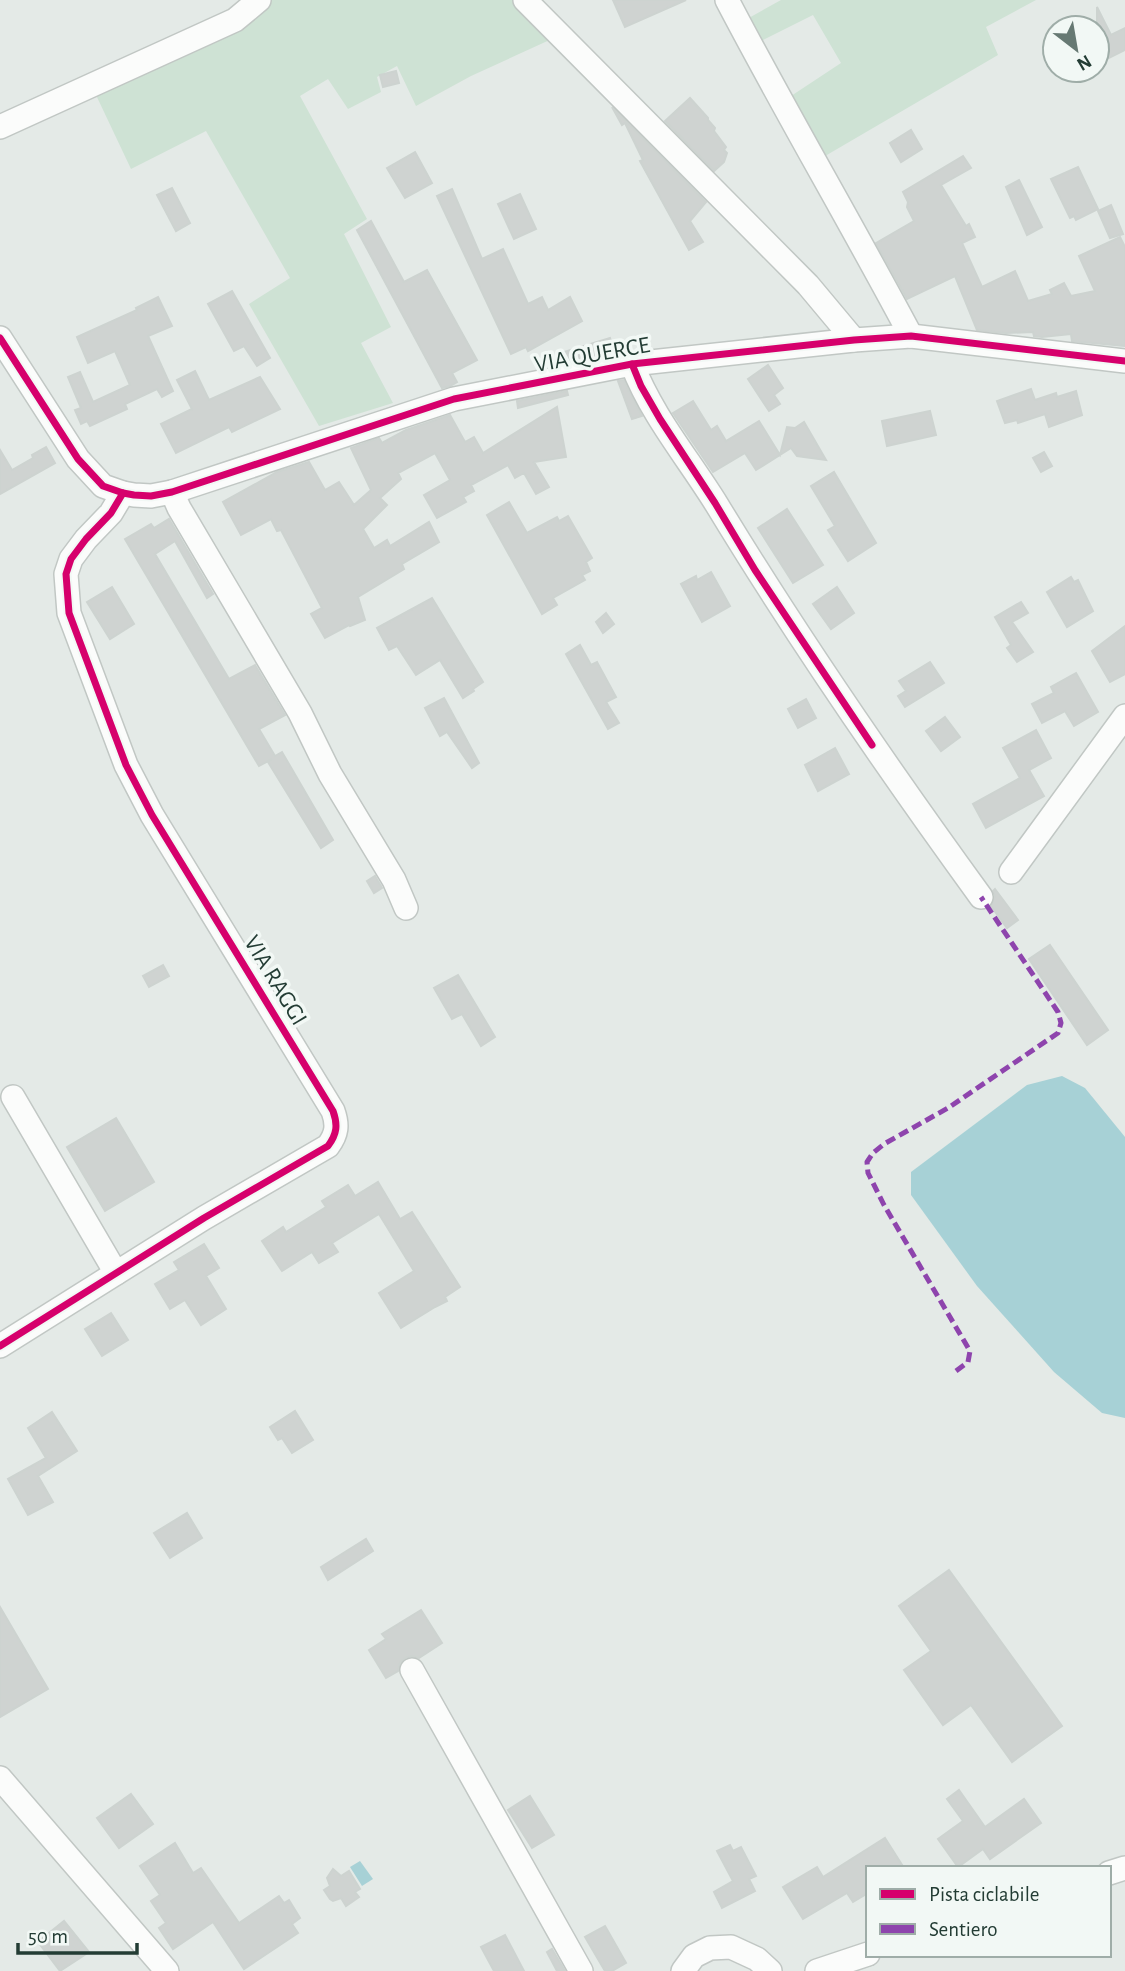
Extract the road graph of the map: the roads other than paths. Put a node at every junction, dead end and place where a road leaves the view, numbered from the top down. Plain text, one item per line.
1 (259, 0) edge
2 (525, 0) edge
3 (727, 0) edge
4 (0, 127) edge
5 (911, 336) junction
6 (0, 338) edge
7 (853, 340) junction
8 (1125, 361) edge
9 (632, 364) junction
10 (172, 492) junction
11 (123, 493) junction
12 (1125, 716) edge
13 (1012, 872) dead end
14 (981, 897) dead end
15 (406, 908) dead end
16 (13, 1097) dead end
17 (116, 1273) junction
18 (0, 1346) edge
19 (412, 1670) dead end
20 (0, 1778) edge
21 (866, 1955) edge
22 (167, 1971) edge
23 (581, 1971) edge
24 (682, 1971) edge
25 (770, 1971) edge
26 (817, 1971) edge

1 - 4 street
2 - 7 street
3 - 5 street
5 - 7 street, VIA QUERCE
5 - 8 street, VIA QUERCE
6 - 11 street
7 - 9 street, VIA QUERCE
9 - 10 street, VIA QUERCE
9 - 14 street
10 - 11 street, VIA QUERCE
10 - 15 street
11 - 17 street, VIA RAGGI
12 - 13 street
16 - 17 street
17 - 18 street, VIA RAGGI
19 - 23 street
20 - 22 street
21 - 26 street
24 - 25 street

